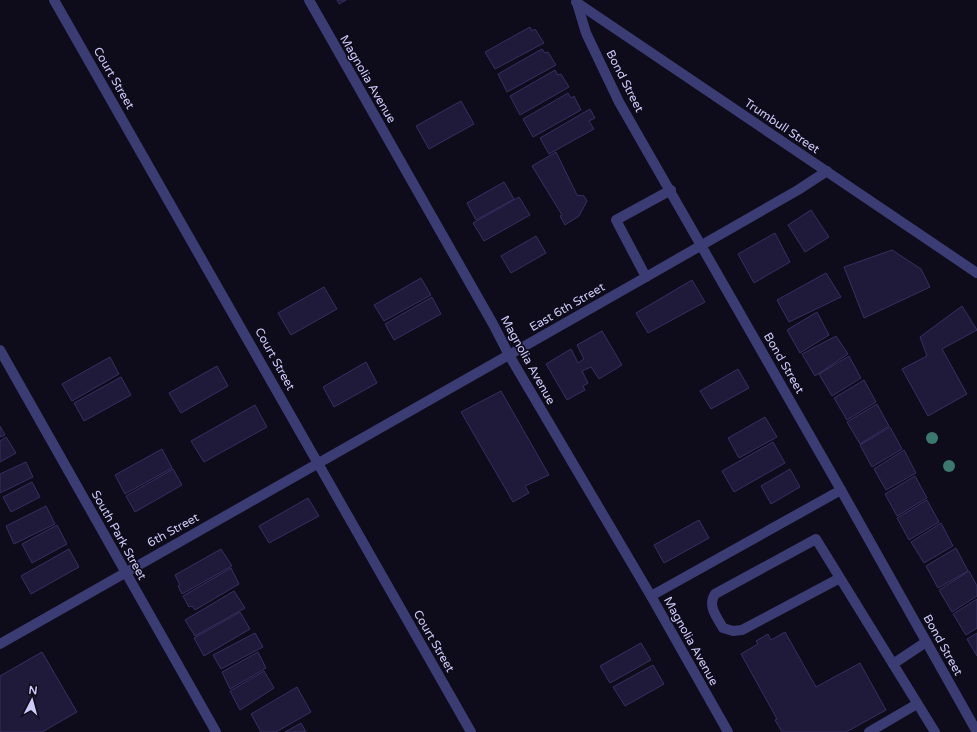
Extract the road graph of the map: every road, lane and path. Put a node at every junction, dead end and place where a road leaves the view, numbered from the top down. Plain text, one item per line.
1 (54, 0) edge
2 (309, 0) edge
3 (575, 1) edge
4 (826, 171) junction
5 (671, 190) junction
6 (702, 244) junction
7 (977, 273) edge
8 (646, 277) junction
9 (0, 350) edge
10 (509, 355) junction
11 (318, 463) junction
12 (841, 490) junction
13 (125, 572) junction
14 (840, 578) junction
15 (650, 596) junction
16 (926, 642) junction
17 (0, 644) edge
18 (893, 664) junction
19 (917, 704) junction
20 (216, 732) edge
21 (471, 732) edge
22 (728, 732) edge
23 (869, 732) edge
24 (935, 732) edge
25 (977, 732) edge

1 - 11 street, Court Street
2 - 10 street, Magnolia Avenue
3 - 4 street, Trumbull Street
3 - 5 street, Bond Street
4 - 6 street, East 6th Street
4 - 7 street, Trumbull Street
5 - 6 street, Bond Street
5 - 8 street
6 - 8 street, East 6th Street
6 - 12 street, Bond Street
8 - 10 street, East 6th Street
9 - 13 street, South Park Street
10 - 11 street, East 6th Street
10 - 15 street, Magnolia Avenue
11 - 13 street, 6th Street
11 - 21 street, Court Street
12 - 15 street
12 - 16 street, Bond Street
13 - 17 street, 6th Street
13 - 20 street, South Park Street
14 - 14 street
14 - 18 street
15 - 22 street, Magnolia Avenue
16 - 18 street
16 - 25 street, Bond Street
18 - 19 street
19 - 23 street
19 - 24 street

